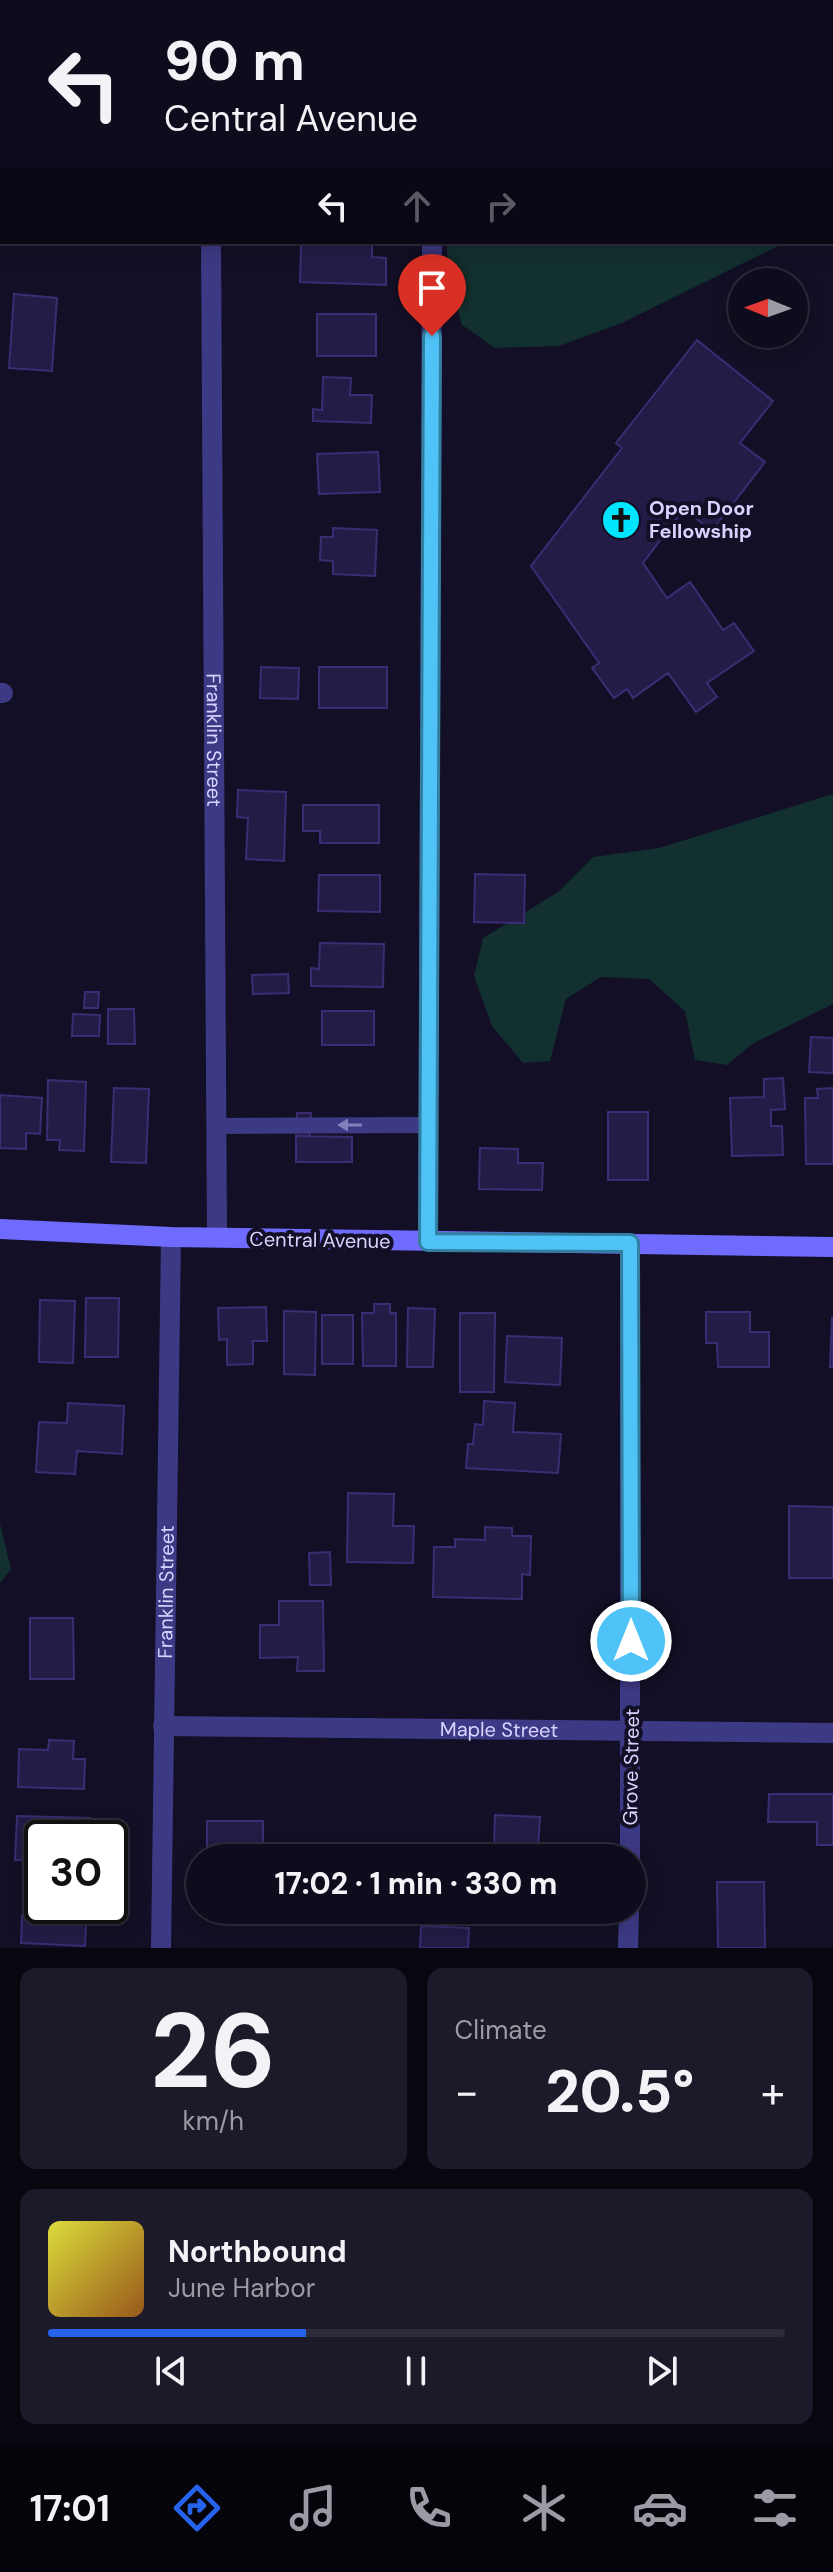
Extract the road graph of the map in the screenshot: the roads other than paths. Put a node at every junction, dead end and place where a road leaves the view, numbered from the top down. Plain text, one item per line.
1 (211, 244) edge
2 (432, 244) edge
3 (428, 1125) junction
4 (217, 1126) junction
5 (0, 1229) edge
6 (171, 1237) junction
7 (217, 1237) junction
8 (428, 1242) junction
9 (630, 1243) junction
10 (833, 1247) edge
11 (163, 1726) junction
12 (631, 1732) junction
13 (833, 1733) edge
14 (630, 1844) edge
15 (629, 1924) edge
16 (161, 1948) edge
17 (628, 1948) edge

1 - 4 street, Franklin Street
2 - 3 street
3 -> 4 lane
3 - 8 street
4 - 7 street, Franklin Street
5 - 6 street, Central Avenue
6 - 7 street, Central Avenue
6 - 11 street, Franklin Street
7 - 8 street, Central Avenue
8 - 9 street, Central Avenue
9 - 10 street, Central Avenue
9 - 12 street, Grove Street
11 - 12 street, Maple Street
11 - 16 street, Franklin Street
12 - 13 street, Maple Street
12 - 14 street, Grove Street
15 - 17 street

